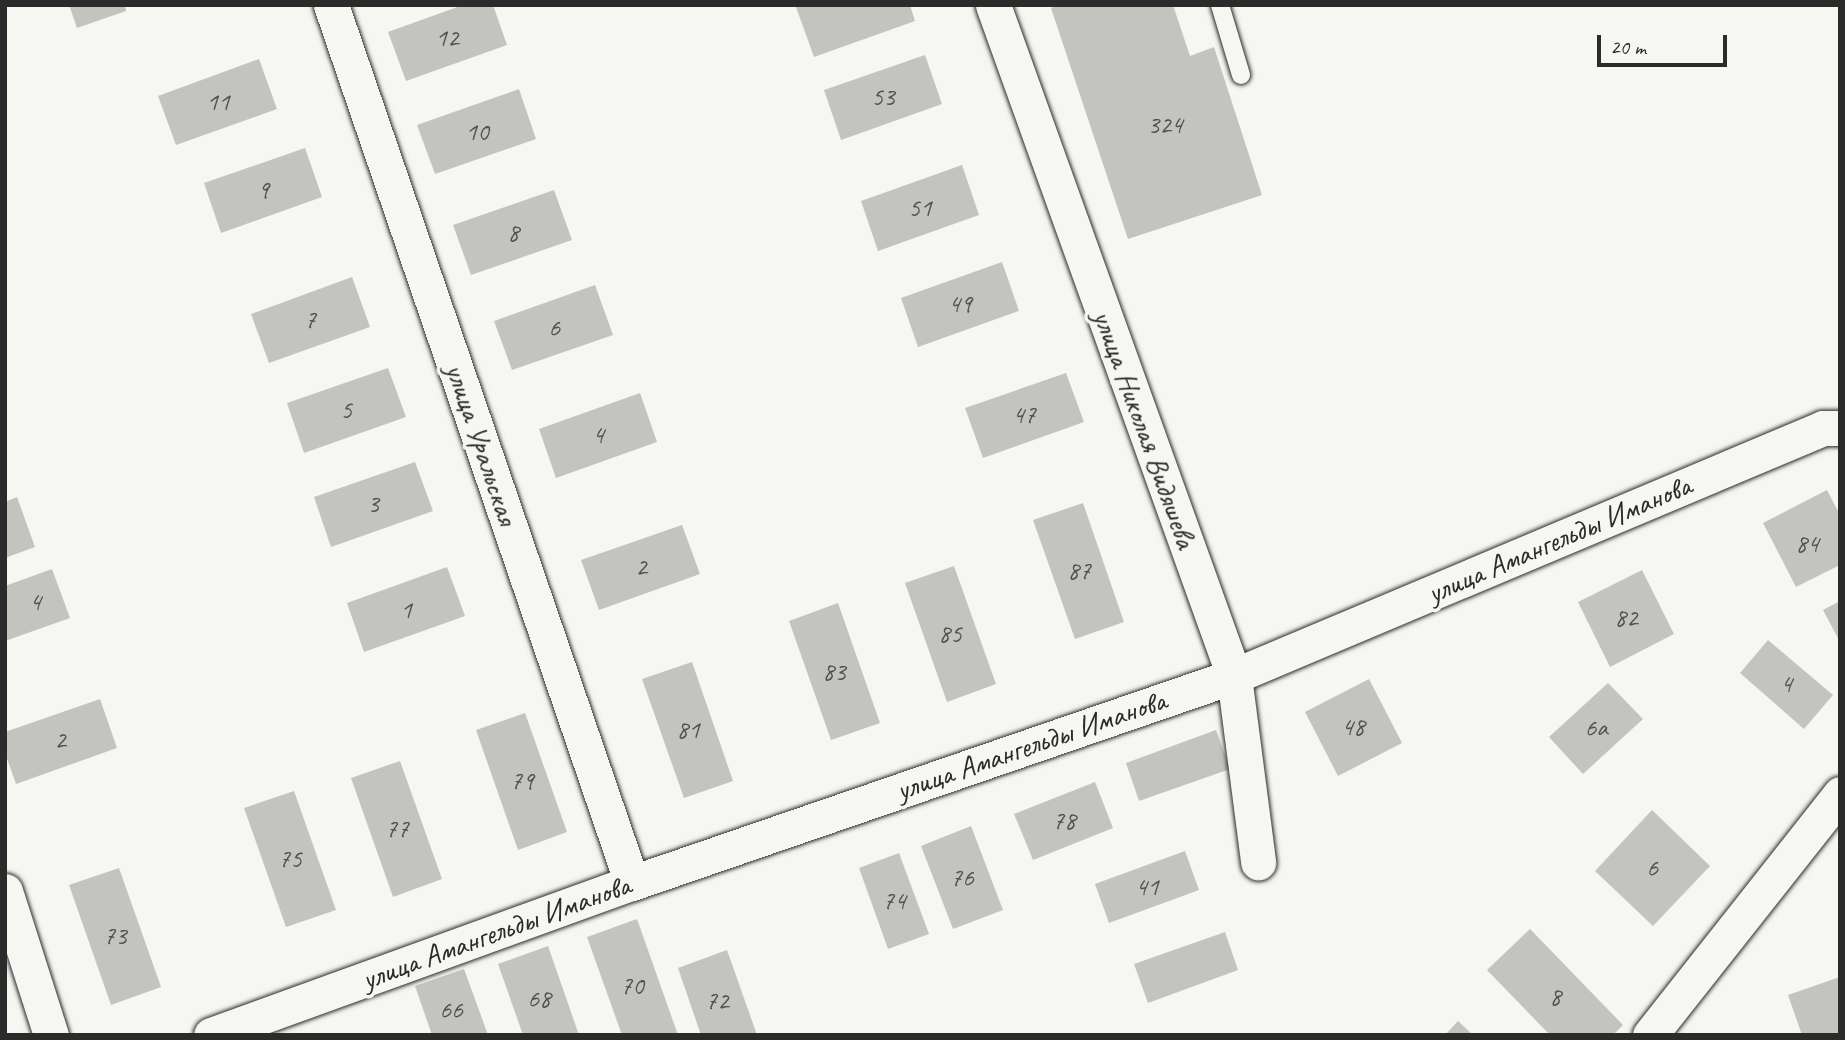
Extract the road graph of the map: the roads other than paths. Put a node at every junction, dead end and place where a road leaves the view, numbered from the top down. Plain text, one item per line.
1 (331, 5) edge
2 (993, 5) edge
3 (1220, 5) edge
4 (1241, 75) dead end
5 (1840, 428) edge
6 (1234, 676) junction
7 (1840, 794) edge
8 (1258, 862) dead end
9 (632, 883) junction
10 (5, 891) edge
11 (51, 1035) edge
12 (211, 1035) edge
13 (1650, 1035) edge

1 - 9 street, улица Уральская
2 - 6 street, улица Николая Видяшева
3 - 4 lane
5 - 6 street, улица Амангельды Иманова
6 - 8 street, улица Николая Видяшева
6 - 9 street, улица Амангельды Иманова
7 - 13 street
9 - 12 street, улица Амангельды Иманова
10 - 11 street

